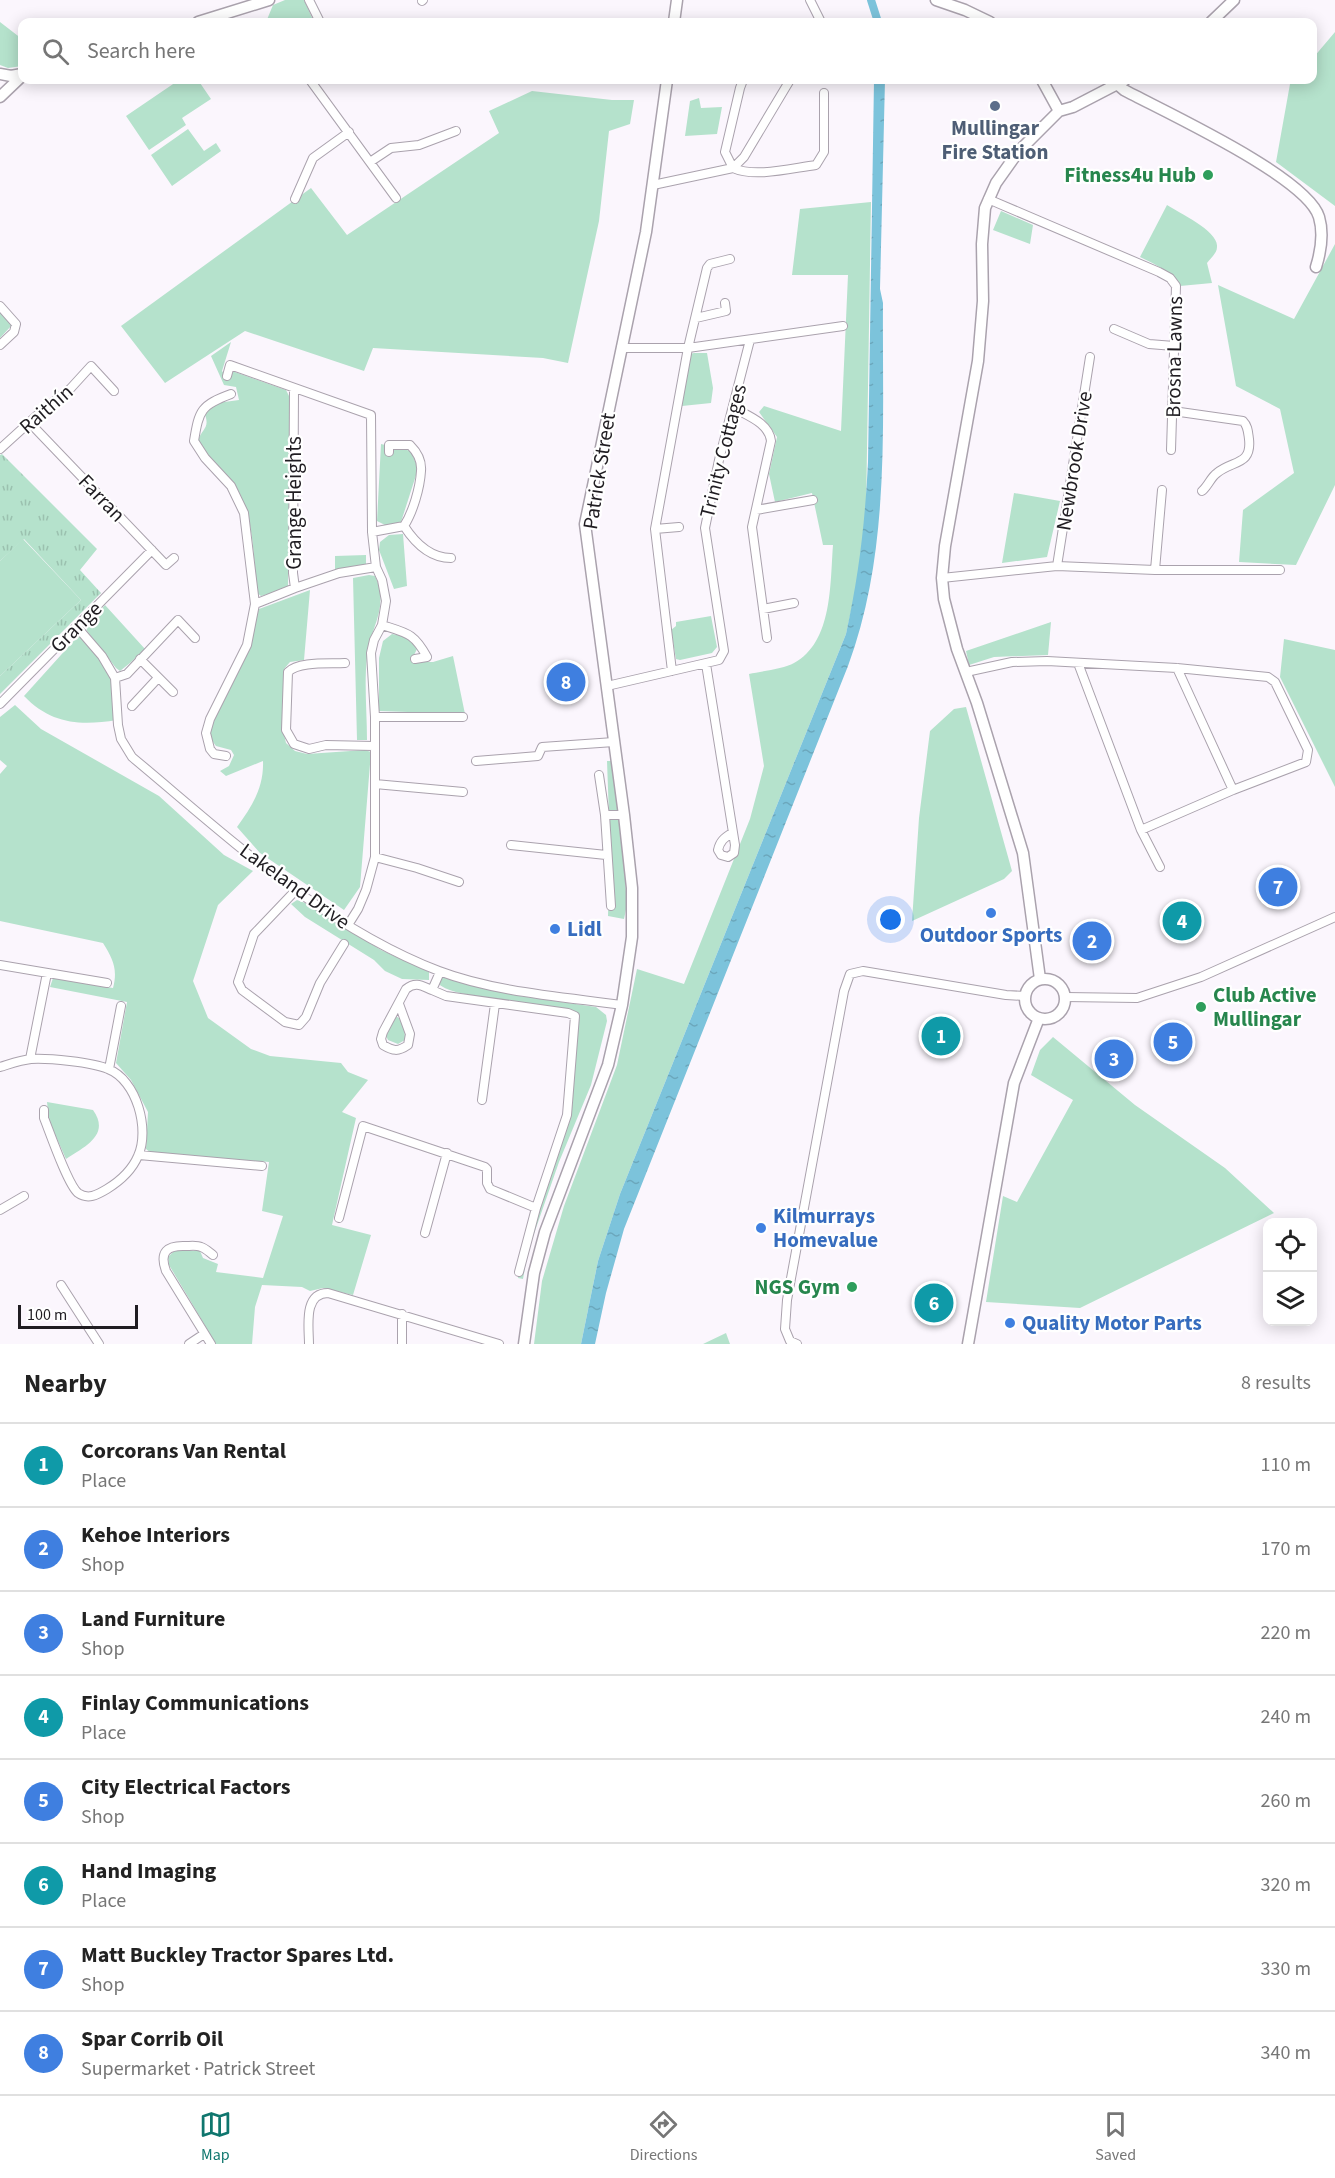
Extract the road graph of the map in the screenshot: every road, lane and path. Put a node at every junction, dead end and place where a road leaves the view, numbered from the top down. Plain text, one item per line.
1 (309, 0) edge
2 (677, 0) edge
3 (810, 0) edge
4 (936, 0) edge
5 (1234, 0) edge
6 (264, 1) edge
7 (211, 18) edge
8 (318, 18) edge
9 (675, 18) edge
10 (819, 18) edge
11 (982, 18) edge
12 (1215, 18) edge
13 (2, 74) edge
14 (18, 75) edge
15 (18, 79) edge
16 (313, 84) edge
17 (666, 84) edge
18 (742, 84) edge
19 (788, 84) edge
20 (1044, 84) edge
21 (1117, 84) edge
22 (1122, 84) edge
23 (824, 93) dead end
24 (3, 94) edge
25 (1059, 111) junction
26 (456, 130) dead end
27 (349, 132) junction
28 (370, 162) junction
29 (733, 168) junction
30 (653, 185) junction
31 (396, 198) dead end
32 (296, 199) dead end
33 (988, 199) junction
34 (730, 259) dead end
35 (1316, 267) dead end
36 (725, 303) dead end
37 (0, 306) edge
38 (696, 318) junction
39 (843, 326) dead end
40 (1114, 329) dead end
41 (750, 340) junction
42 (0, 345) edge
43 (1174, 346) junction
44 (621, 348) junction
45 (688, 348) junction
46 (1090, 357) dead end
47 (227, 376) dead end
48 (294, 389) junction
49 (114, 391) dead end
50 (231, 394) dead end
51 (734, 408) junction
52 (1173, 411) junction
53 (30, 423) junction
54 (0, 450) edge
55 (1171, 450) dead end
56 (388, 452) dead end
57 (1162, 490) dead end
58 (1202, 491) dead end
59 (813, 500) dead end
60 (756, 510) junction
61 (404, 526) junction
62 (679, 527) dead end
63 (655, 529) junction
64 (372, 532) junction
65 (152, 550) junction
66 (174, 558) dead end
67 (451, 558) dead end
68 (1058, 566) junction
69 (376, 567) junction
70 (1155, 570) junction
71 (1280, 570) dead end
72 (942, 578) junction
73 (295, 588) junction
74 (794, 603) dead end
75 (255, 604) junction
76 (763, 609) junction
77 (382, 625) junction
78 (77, 627) junction
79 (195, 638) dead end
80 (767, 638) dead end
81 (140, 659) junction
82 (415, 659) dead end
83 (345, 663) dead end
84 (1078, 663) junction
85 (706, 664) junction
86 (1177, 668) junction
87 (672, 670) junction
88 (966, 672) junction
89 (115, 678) junction
90 (158, 678) junction
91 (607, 686) junction
92 (173, 692) dead end
93 (0, 704) edge
94 (132, 706) dead end
95 (375, 717) junction
96 (463, 717) dead end
97 (614, 742) junction
98 (374, 746) junction
99 (226, 756) dead end
100 (476, 761) dead end
101 (599, 775) dead end
102 (375, 784) junction
103 (1233, 790) junction
104 (463, 792) dead end
105 (624, 814) junction
106 (604, 815) junction
107 (1141, 830) junction
108 (732, 833) dead end
109 (511, 845) dead end
110 (606, 855) junction
111 (375, 857) junction
112 (1160, 867) dead end
113 (459, 882) dead end
114 (296, 890) junction
115 (611, 906) dead end
116 (1335, 917) edge
117 (348, 925) junction
118 (344, 944) dead end
119 (0, 965) edge
120 (440, 972) junction
121 (47, 973) junction
122 (1040, 979) junction
123 (107, 983) dead end
124 (432, 990) junction
125 (1025, 996) junction
126 (1065, 998) junction
127 (399, 1004) junction
128 (495, 1004) junction
129 (622, 1005) junction
130 (121, 1006) dead end
131 (1039, 1018) junction
132 (30, 1059) junction
133 (0, 1067) edge
134 (109, 1069) junction
135 (482, 1100) dead end
136 (44, 1110) dead end
137 (447, 1153) junction
138 (139, 1155) junction
139 (262, 1166) dead end
140 (24, 1196) dead end
141 (536, 1209) junction
142 (0, 1210) edge
143 (339, 1218) dead end
144 (424, 1233) dead end
145 (213, 1255) dead end
146 (519, 1272) dead end
147 (61, 1285) dead end
148 (402, 1314) junction
149 (204, 1334) junction
150 (99, 1344) edge
151 (189, 1344) edge
152 (211, 1344) edge
153 (309, 1344) edge
154 (402, 1344) edge
155 (499, 1344) edge
156 (524, 1344) edge
157 (797, 1344) edge
158 (968, 1344) edge

1 - 8 street
2 - 9 street
3 - 10 street
4 - 11 street
5 - 12 street
6 - 7 street
13 - 14 street
13 - 24 street
15 - 24 street
16 - 27 street
17 - 30 street, Patrick Street
18 - 29 street
19 - 29 street
20 - 25 street
21 - 25 street
22 - 35 street
23 - 29 street
25 - 33 street
26 - 28 street
27 - 28 street
27 - 32 street
28 - 31 street
29 - 30 street
30 - 44 street, Patrick Street
33 - 43 street, Brosna Lawns
33 - 72 street
34 - 38 street
36 - 38 street
37 - 42 street
38 - 45 street
39 - 41 street
40 - 43 street
41 - 45 street
41 - 51 street, Trinity Cottages
43 - 52 street, Brosna Lawns
44 - 45 street
44 - 91 street, Patrick Street
45 - 63 street
46 - 68 street, Newbrook Drive
47 - 48 street
48 - 64 street
48 - 73 street, Grange Heights
49 - 53 street, Raithín
50 - 75 street
51 - 60 street
51 - 85 street, Trinity Cottages
52 - 55 street, Brosna Lawns
52 - 58 street
53 - 54 street, Raithín
53 - 65 street, Farran
56 - 61 street
57 - 70 street
59 - 60 street
60 - 76 street
61 - 64 street
61 - 67 street
62 - 63 street
63 - 87 street
64 - 69 street
65 - 66 street, Farran
65 - 78 street, Grange
68 - 70 street
68 - 72 street
69 - 73 street, Grange Heights
69 - 77 street
70 - 71 street
72 - 88 street
73 - 75 street
74 - 76 street
75 - 99 street
76 - 80 street
77 - 82 street
77 - 95 street
78 - 89 street, Lakeland Drive
78 - 93 street, Grange
79 - 81 street
81 - 89 street
81 - 90 street
83 - 98 street
84 - 86 street
84 - 88 street
84 - 107 street
85 - 87 street
85 - 108 street
86 - 103 street
86 - 103 street
87 - 91 street
88 - 122 street
89 - 114 street, Lakeland Drive
90 - 92 street
90 - 94 street
91 - 97 street, Patrick Street
95 - 96 street
95 - 98 street
97 - 100 street
97 - 105 street, Patrick Street
98 - 102 street
101 - 106 street
102 - 104 street
102 - 111 street
103 - 107 street
105 - 106 street
105 - 129 street, Patrick Street
106 - 110 street
107 - 112 street
109 - 110 street
110 - 115 street
111 - 113 street
111 - 117 street
114 - 117 street, Lakeland Drive
114 - 118 street
116 - 126 street
117 - 120 street, Lakeland Drive
119 - 121 street
120 - 124 street
120 - 129 street, Lakeland Drive
121 - 123 street
121 - 132 street
122 - 125 street
122 - 126 street
124 - 127 street
124 - 128 street
125 - 131 street
125 - 157 street
126 - 131 street
127 - 127 street
128 - 135 street
128 - 141 street
129 - 156 street, Patrick Street
130 - 134 street
131 - 158 street
132 - 133 street
132 - 134 street
134 - 138 street
136 - 138 street
137 - 141 street
137 - 143 street
137 - 144 street
138 - 139 street
140 - 142 street
141 - 146 street
145 - 149 street
147 - 150 street
148 - 153 street
148 - 154 street
148 - 155 street
149 - 151 street
149 - 152 street

